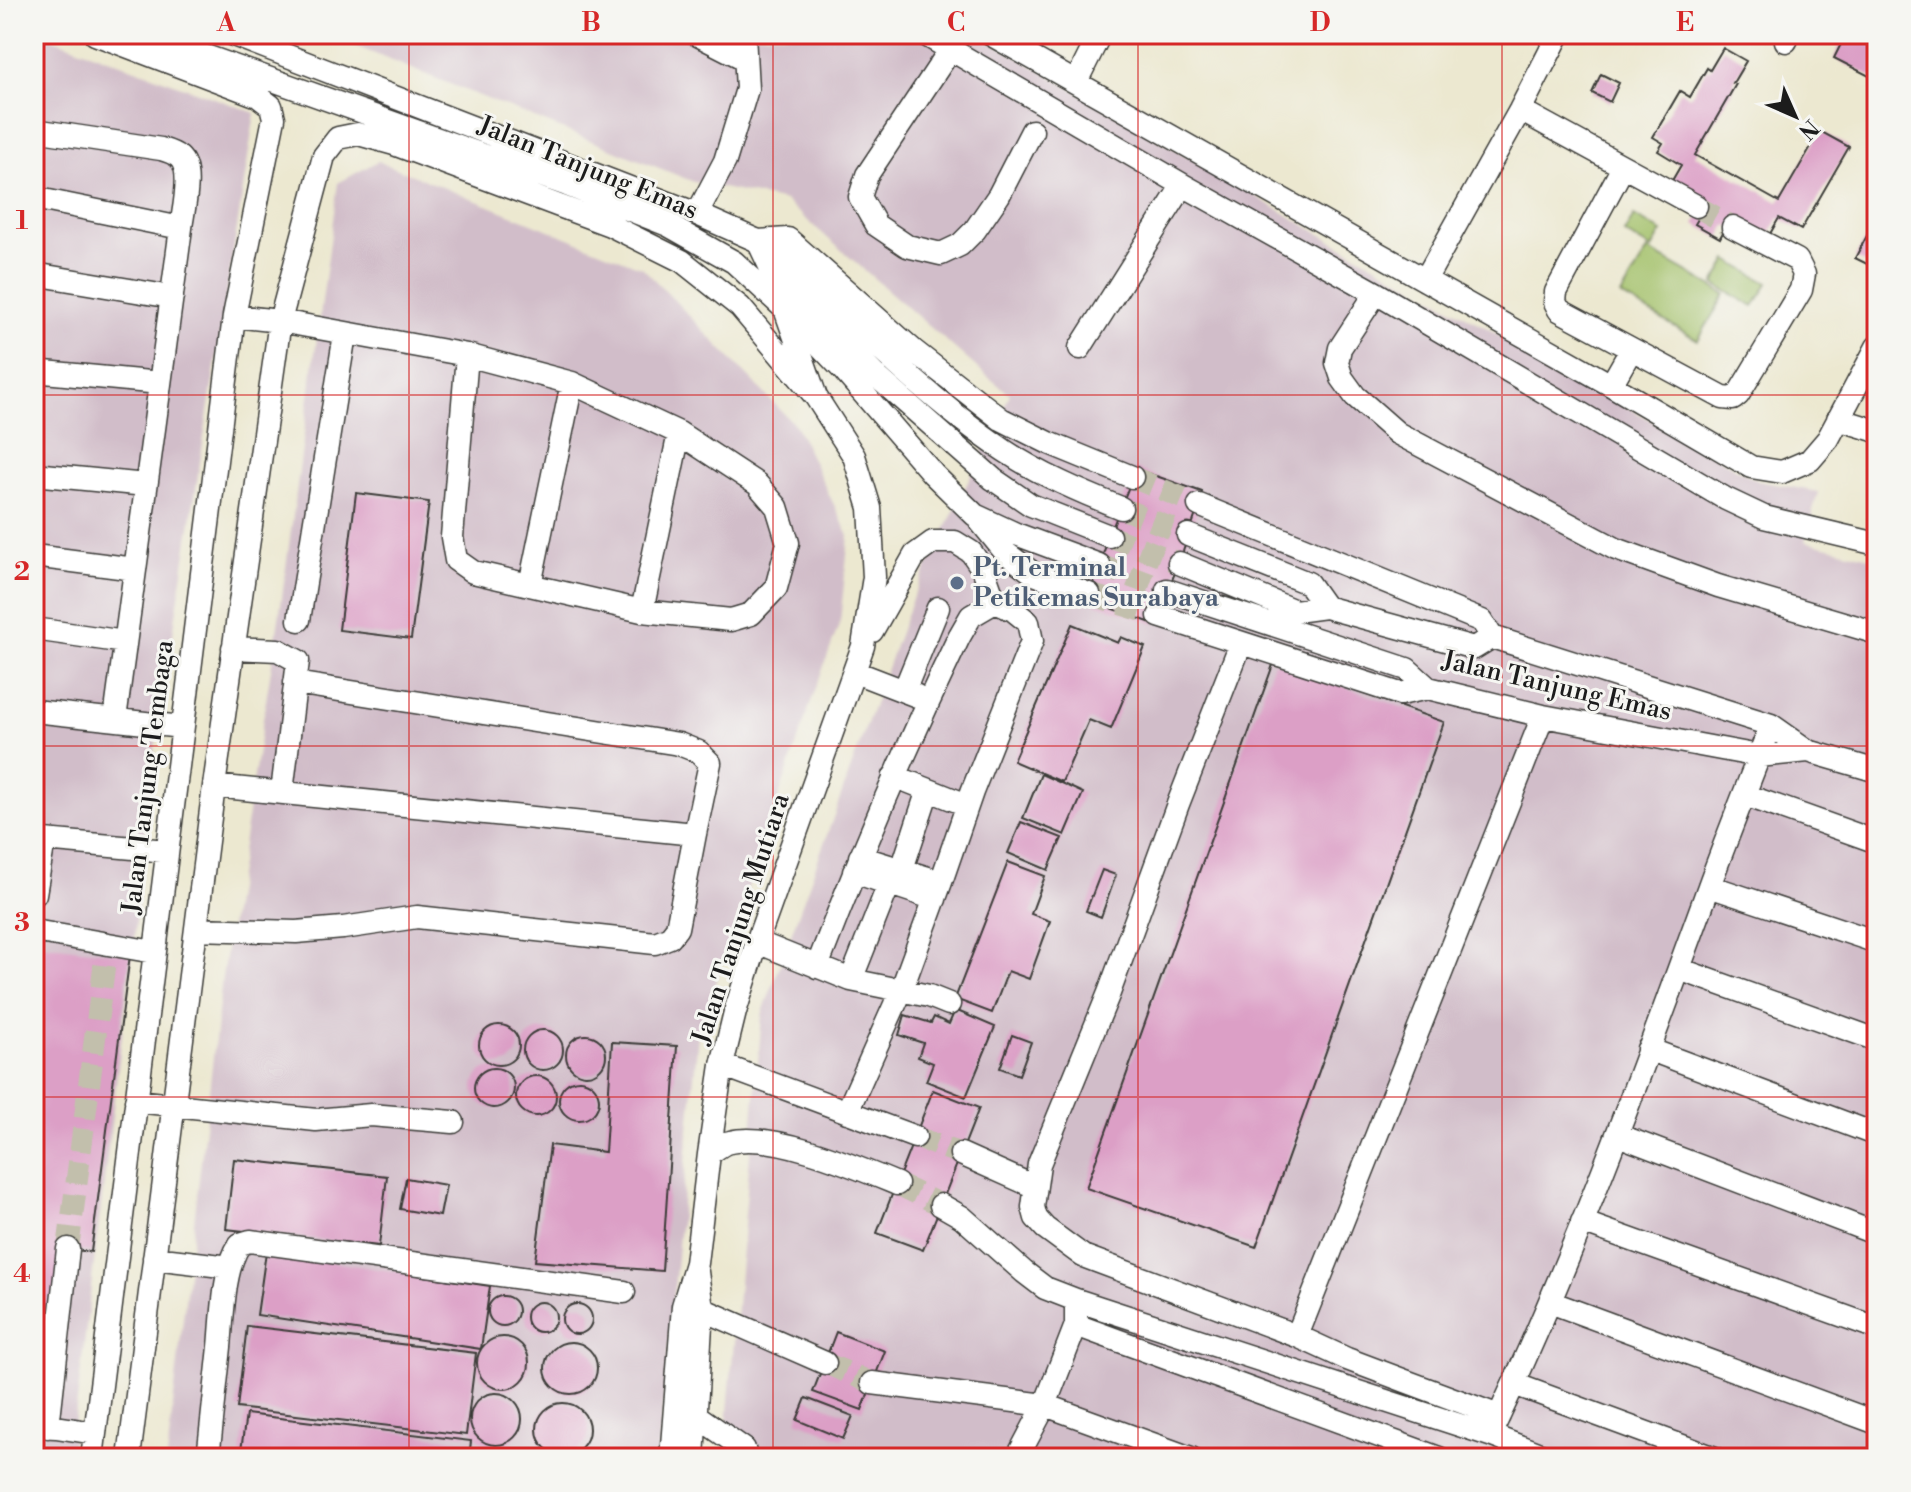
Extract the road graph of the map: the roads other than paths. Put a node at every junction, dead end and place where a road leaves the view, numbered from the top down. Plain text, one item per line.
1 (95, 34) edge
2 (144, 34) edge
3 (231, 34) edge
4 (696, 34) edge
5 (744, 34) edge
6 (924, 34) edge
7 (990, 34) edge
8 (1100, 34) edge
9 (1559, 34) edge
10 (950, 50) junction
11 (745, 59) junction
12 (1076, 82) junction
13 (1520, 110) junction
14 (34, 130) edge
15 (1032, 131) dead end
16 (1623, 167) junction
17 (1183, 185) junction
18 (34, 198) edge
19 (1696, 206) tunnel mouth
20 (697, 214) junction
21 (1733, 227) tunnel mouth
22 (181, 228) junction
23 (758, 241) junction
24 (34, 274) edge
25 (1425, 280) junction
26 (1376, 293) junction
27 (172, 297) junction
28 (785, 309) junction
29 (234, 316) junction
30 (280, 321) junction
31 (345, 334) junction
32 (1877, 347) edge
33 (1080, 348) dead end
34 (1631, 350) junction
35 (467, 355) junction
36 (34, 371) edge
37 (160, 383) junction
38 (572, 383) junction
39 (1611, 385) junction
40 (816, 397) junction
41 (1838, 419) junction
42 (1877, 431) edge
43 (679, 433) junction
44 (34, 474) edge
45 (1132, 477) tunnel mouth
46 (146, 485) junction
47 (1199, 505) tunnel mouth
48 (1121, 508) tunnel mouth
49 (975, 515) junction
50 (1188, 535) tunnel mouth
51 (1109, 536) tunnel mouth
52 (1877, 544) edge
53 (34, 556) edge
54 (1179, 563) tunnel mouth
55 (1099, 565) tunnel mouth
56 (135, 569) junction
57 (530, 585) junction
58 (1167, 590) tunnel mouth
59 (1089, 594) tunnel mouth
60 (995, 602) junction
61 (1325, 607) junction
62 (938, 608) dead end
63 (642, 611) junction
64 (1159, 616) tunnel mouth
65 (299, 620) dead end
66 (34, 629) edge
67 (1877, 633) edge
68 (1492, 637) junction
69 (125, 642) junction
70 (1241, 643) junction
71 (863, 646) junction
72 (233, 648) junction
73 (855, 672) junction
74 (295, 683) junction
75 (1428, 688) junction
76 (904, 691) junction
77 (929, 701) junction
78 (34, 711) edge
79 (1543, 716) junction
80 (115, 719) junction
81 (1771, 725) junction
82 (182, 727) junction
83 (1808, 751) junction
84 (1759, 756) junction
85 (1877, 771) edge
86 (894, 776) junction
87 (214, 786) junction
88 (928, 790) junction
89 (282, 792) junction
90 (1745, 795) junction
91 (967, 805) junction
92 (695, 834) junction
93 (39, 839) edge
94 (1877, 842) edge
95 (167, 851) junction
96 (857, 865) junction
97 (896, 877) junction
98 (1709, 886) junction
99 (938, 891) junction
100 (34, 898) edge
101 (196, 929) junction
102 (34, 931) edge
103 (757, 942) junction
104 (1877, 942) edge
105 (154, 952) junction
106 (817, 967) junction
107 (1679, 969) junction
108 (851, 980) junction
109 (901, 991) junction
110 (949, 1004) dead end
111 (1877, 1040) edge
112 (1648, 1049) junction
113 (722, 1065) junction
114 (136, 1101) junction
115 (173, 1106) junction
116 (847, 1112) junction
117 (453, 1122) dead end
118 (1618, 1135) junction
119 (1877, 1135) edge
120 (915, 1137) tunnel mouth
121 (709, 1154) junction
122 (961, 1154) tunnel mouth
123 (897, 1184) tunnel mouth
124 (1035, 1187) junction
125 (941, 1205) tunnel mouth
126 (1582, 1222) junction
127 (1877, 1234) edge
128 (68, 1249) tunnel mouth
129 (154, 1258) junction
130 (230, 1267) junction
131 (624, 1292) dead end
132 (1076, 1300) junction
133 (1550, 1302) junction
134 (692, 1308) junction
135 (1076, 1325) junction
136 (1877, 1328) edge
137 (1297, 1336) junction
138 (825, 1363) tunnel mouth
139 (872, 1383) tunnel mouth
140 (1514, 1384) junction
141 (1045, 1405) junction
142 (697, 1416) junction
143 (1877, 1423) edge
144 (41, 1426) edge
145 (1495, 1426) junction
146 (95, 1433) junction
147 (92, 1458) edge
148 (129, 1458) edge
149 (208, 1458) edge
150 (671, 1458) edge
151 (693, 1458) edge
152 (746, 1458) edge
153 (1017, 1458) edge
154 (1191, 1458) edge
155 (1439, 1458) edge
156 (1550, 1458) edge
157 (1715, 1458) edge

1 - 29 lane, Jalan Tanjung Tembaga
2 - 28 lane, Jalan Tanjung Emas
3 - 20 lane, Jalan Tanjung Emas
4 - 11 lane
5 - 11 lane
6 - 10 lane
7 - 12 lane
8 - 12 lane
9 - 13 lane
10 - 15 lane
10 - 17 lane
11 - 20 lane
12 - 25 lane
13 - 16 lane
13 - 25 lane
14 - 22 lane
16 - 19 lane
16 - 34 lane
17 - 26 lane
17 - 33 lane
18 - 22 lane
20 - 23 lane, Jalan Tanjung Emas
21 - 34 lane
22 - 27 lane
23 - 45 lane
23 - 48 lane
23 - 51 lane
24 - 27 lane
25 - 39 lane
26 - 52 lane
26 - 67 lane
27 - 37 lane
28 - 40 lane, Jalan Tanjung Mutiara
28 - 49 lane, Jalan Tanjung Emas
29 - 30 lane
29 - 82 lane, Jalan Tanjung Tembaga
30 - 31 lane
30 - 40 lane
30 - 72 lane
31 - 35 lane
31 - 65 lane
32 - 41 lane
34 - 39 lane
35 - 38 lane
35 - 57 lane
36 - 37 lane
37 - 46 lane
38 - 43 lane
38 - 57 lane
39 - 41 lane
40 - 71 lane, Jalan Tanjung Mutiara
41 - 42 lane
43 - 63 lane
43 - 63 lane
44 - 46 lane
46 - 56 lane
47 - 68 lane
49 - 55 lane, Jalan Tanjung Emas
49 - 59 lane
50 - 61 lane
53 - 56 lane
54 - 61 lane
56 - 69 lane
57 - 63 lane
58 - 75 lane, Jalan Tanjung Emas
60 - 71 lane, Jalan Tanjung Mutiara
60 - 77 lane
60 - 91 lane
61 - 68 lane
62 - 76 lane
64 - 70 lane
66 - 69 lane
68 - 81 lane
69 - 80 lane
70 - 75 lane
70 - 124 lane
71 - 73 lane, Jalan Tanjung Mutiara
72 - 74 lane
72 - 87 lane
73 - 76 lane
73 - 103 lane, Jalan Tanjung Mutiara
74 - 89 lane
74 - 92 lane
75 - 79 lane, Jalan Tanjung Emas
76 - 77 lane
77 - 86 lane
78 - 80 lane
79 - 84 lane, Jalan Tanjung Emas
79 - 137 lane
80 - 82 lane
81 - 83 lane
81 - 84 lane
82 - 95 lane, Jalan Tanjung Tembaga
83 - 84 lane, Jalan Tanjung Emas
83 - 85 lane
84 - 90 lane
86 - 88 lane
86 - 96 lane
87 - 89 lane
87 - 101 lane
88 - 91 lane
88 - 97 lane
89 - 92 lane
90 - 94 lane
90 - 98 lane
91 - 99 lane
92 - 101 lane
93 - 95 lane
93 - 100 lane
95 - 105 lane, Jalan Tanjung Tembaga
96 - 97 lane
96 - 106 lane
97 - 99 lane
97 - 108 lane
98 - 104 lane
98 - 107 lane
99 - 109 lane
101 - 115 lane
102 - 105 lane
103 - 106 lane
103 - 113 lane, Jalan Tanjung Mutiara
105 - 114 lane, Jalan Tanjung Tembaga
106 - 108 lane
107 - 111 lane
107 - 112 lane
108 - 109 lane
109 - 110 lane
109 - 116 lane
112 - 118 lane
112 - 119 lane
113 - 116 lane
113 - 121 lane, Jalan Tanjung Mutiara
114 - 115 lane
114 - 146 lane, Jalan Tanjung Tembaga
115 - 117 lane
115 - 129 lane
116 - 120 lane
118 - 126 lane
118 - 127 lane
121 - 123 lane
121 - 134 lane, Jalan Tanjung Mutiara
122 - 124 lane
124 - 137 lane
125 - 132 lane
126 - 133 lane
126 - 136 lane
128 - 144 lane
129 - 130 lane
129 - 148 lane
130 - 131 lane
130 - 149 lane
132 - 135 lane
132 - 145 lane
133 - 140 lane
133 - 143 lane
134 - 138 lane
134 - 142 lane, Jalan Tanjung Mutiara
134 - 150 lane, Jalan Tanjung Mutiara
135 - 141 lane
135 - 155 lane
137 - 145 lane
139 - 141 lane
140 - 145 lane
140 - 157 lane
141 - 153 lane
141 - 154 lane
142 - 151 lane, Jalan Tanjung Mutiara
142 - 152 lane
144 - 146 lane
145 - 156 lane
146 - 147 lane, Jalan Tanjung Tembaga

